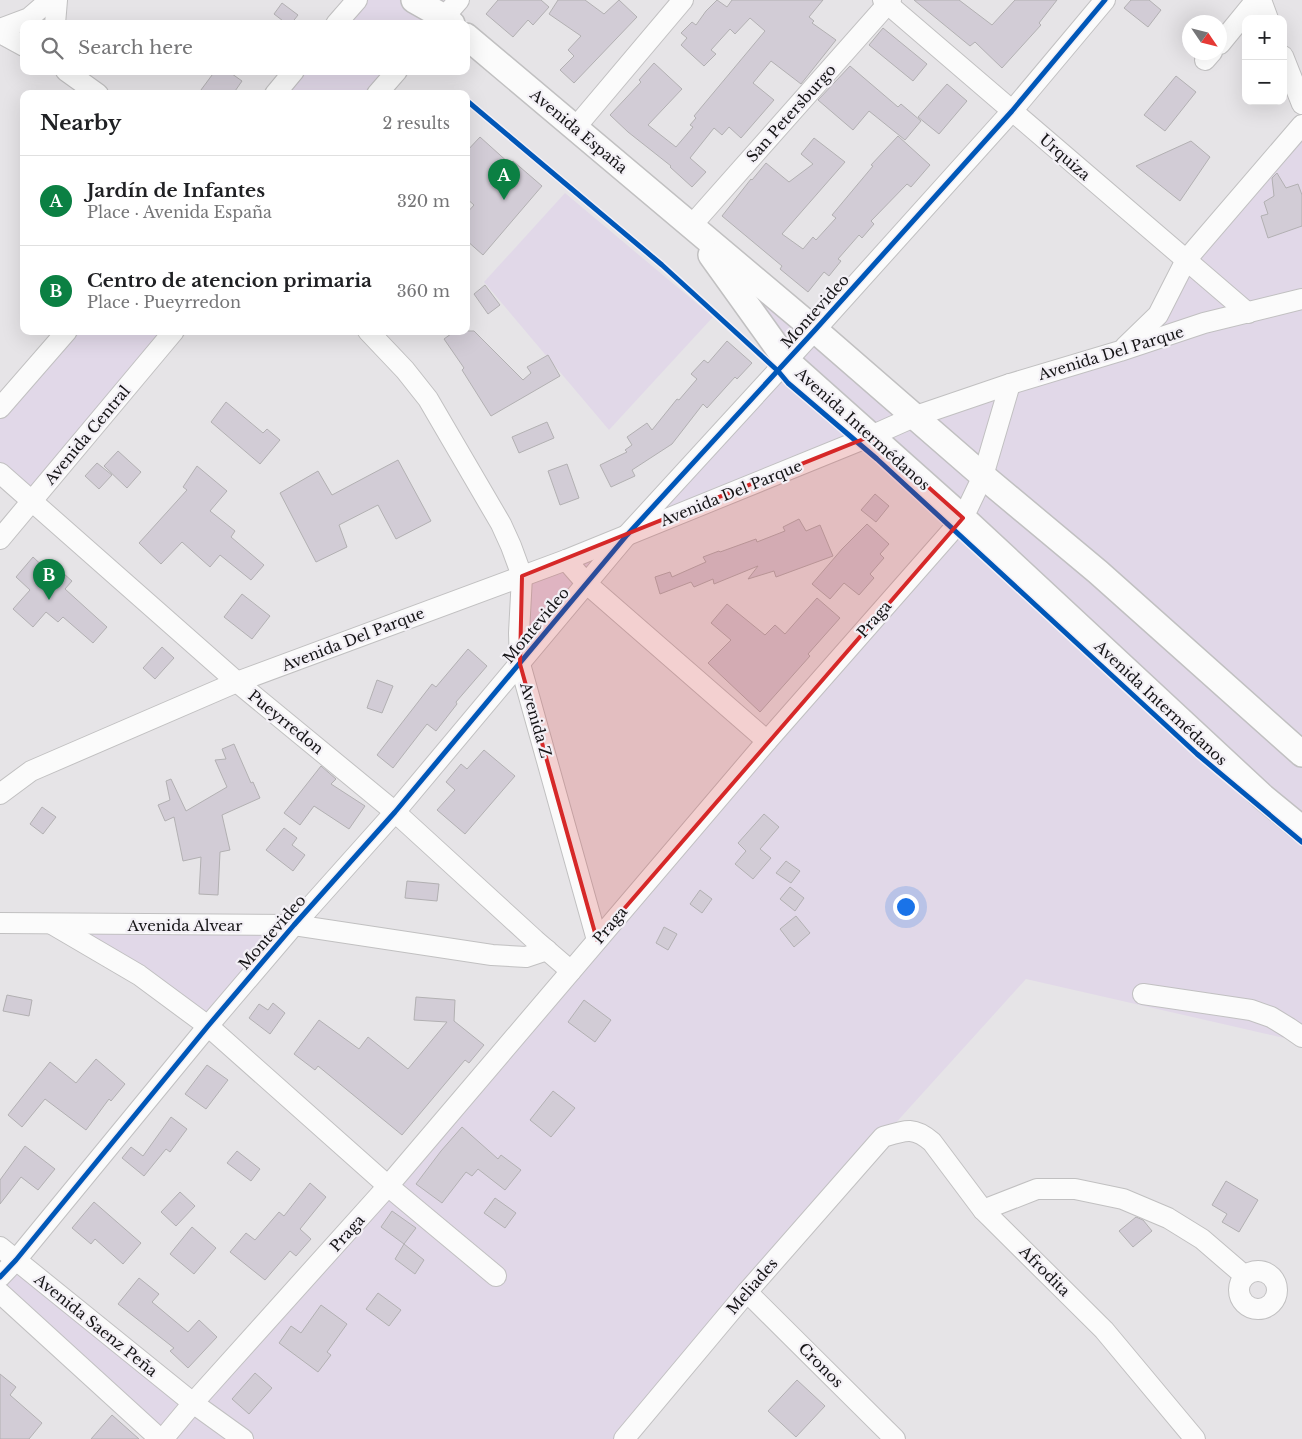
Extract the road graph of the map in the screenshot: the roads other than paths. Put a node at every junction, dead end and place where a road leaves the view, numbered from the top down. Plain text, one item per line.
1 (50, 0) edge
2 (57, 0) edge
3 (357, 0) edge
4 (414, 0) edge
5 (683, 0) edge
6 (1105, 0) edge
7 (1256, 0) edge
8 (1261, 0) edge
9 (888, 1) edge
10 (1267, 15) edge
11 (448, 16) edge
12 (24, 20) edge
13 (54, 20) edge
14 (340, 20) edge
15 (20, 21) edge
16 (0, 29) edge
17 (0, 33) edge
18 (1227, 35) edge
19 (470, 39) edge
20 (20, 44) edge
21 (1285, 60) edge
22 (72, 75) edge
23 (80, 75) edge
24 (291, 75) edge
25 (394, 75) edge
26 (93, 90) edge
27 (278, 90) edge
28 (380, 90) edge
29 (1302, 104) edge
30 (1012, 111) junction
31 (1302, 125) edge
32 (575, 128) junction
33 (691, 226) junction
34 (1186, 260) junction
35 (1302, 299) edge
36 (1248, 312) junction
37 (815, 330) junction
38 (64, 335) edge
39 (171, 335) edge
40 (372, 335) edge
41 (1120, 352) junction
42 (787, 361) junction
43 (1010, 384) junction
44 (0, 408) edge
45 (916, 416) junction
46 (871, 436) junction
47 (0, 473) edge
48 (983, 476) junction
49 (32, 501) junction
50 (962, 518) junction
51 (627, 535) junction
52 (0, 539) edge
53 (566, 560) junction
54 (522, 576) junction
55 (587, 584) junction
56 (520, 664) junction
57 (237, 682) junction
58 (767, 741) junction
59 (1302, 754) edge
60 (31, 771) junction
61 (0, 776) edge
62 (0, 794) edge
63 (395, 812) junction
64 (1302, 829) edge
65 (0, 923) edge
66 (52, 924) junction
67 (294, 925) junction
68 (597, 940) junction
69 (547, 950) junction
70 (571, 971) junction
71 (1143, 994) dead end
72 (208, 1026) junction
73 (1302, 1037) edge
74 (884, 1136) joint
75 (388, 1186) junction
76 (984, 1210) junction
77 (0, 1247) edge
78 (16, 1260) junction
79 (496, 1276) dead end
80 (1245, 1276) dead end
81 (0, 1278) edge
82 (747, 1292) junction
83 (0, 1293) edge
84 (193, 1403) junction
85 (162, 1439) edge
86 (243, 1439) edge
87 (624, 1439) edge
88 (894, 1439) edge
89 (1195, 1439) edge

1 - 12 street
2 - 13 street
3 - 14 street
4 - 11 main road
5 - 32 street
6 - 30 street, Montevideo
7 - 18 street
8 - 10 street
9 - 30 street, Urquiza
9 - 33 street, San Petersburgo
15 - 16 street
17 - 20 street
19 - 32 main road, Avenida España
21 - 29 street
22 - 26 street
23 - 26 street
24 - 27 street
25 - 28 street
30 - 34 street, Urquiza
30 - 37 street, Montevideo
31 - 34 street
32 - 33 main road, Avenida España
33 - 37 main road
33 - 42 main road, Avenida Intermédanos
34 - 36 street, Urquiza
34 - 41 street
35 - 36 street, Avenida Del Parque
36 - 41 street, Avenida Del Parque
37 - 42 street, Montevideo
37 - 45 main road
38 - 44 street
39 - 49 street, Avenida Central
40 - 54 street, Avenida Z
41 - 43 street, Avenida Del Parque
42 - 46 main road, Avenida Intermédanos
42 - 51 street, Montevideo
43 - 45 street, Avenida Del Parque
43 - 48 street, Praga
45 - 46 street, Avenida Del Parque
45 - 48 main road
46 - 50 main road, Avenida Intermédanos
46 - 51 street, Avenida Del Parque
47 - 49 street, Pueyrredon
48 - 50 street, Praga
48 - 59 main road
49 - 52 street, Avenida Central
49 - 57 street, Pueyrredon
50 - 58 street, Praga
50 - 64 main road, Avenida Intermédanos
51 - 53 street, Avenida Del Parque
51 - 55 street, Montevideo
53 - 54 street, Avenida Del Parque
53 - 55 street
54 - 56 street, Avenida Z
54 - 57 street, Avenida Del Parque
55 - 56 street, Montevideo
55 - 58 street
56 - 63 street, Montevideo
56 - 68 street, Avenida Z
57 - 60 street, Avenida Del Parque
57 - 63 street, Pueyrredon
58 - 68 street, Praga
60 - 61 street, Avenida Del Parque
60 - 62 street, Avenida Del Parque
63 - 67 street, Montevideo
63 - 69 street, Pueyrredon
65 - 66 street, Avenida Alvear
66 - 67 street, Avenida Alvear
66 - 72 street
67 - 69 street, Avenida Alvear
67 - 72 street, Montevideo
68 - 70 street, Praga
69 - 70 street, Pueyrredon
70 - 75 street, Praga
71 - 73 street
72 - 75 street
72 - 78 street, Montevideo
74 - 76 street, Afrodita
74 - 82 street, Meliades
75 - 79 street
75 - 84 street, Praga
76 - 80 street
76 - 89 street, Afrodita
77 - 78 street, Avenida Saenz Peña
78 - 81 street, Montevideo
78 - 84 street, Avenida Saenz Peña
82 - 87 street, Meliades
82 - 88 street, Cronos
83 - 85 street
84 - 85 street, Praga
84 - 86 street, Avenida Saenz Peña

